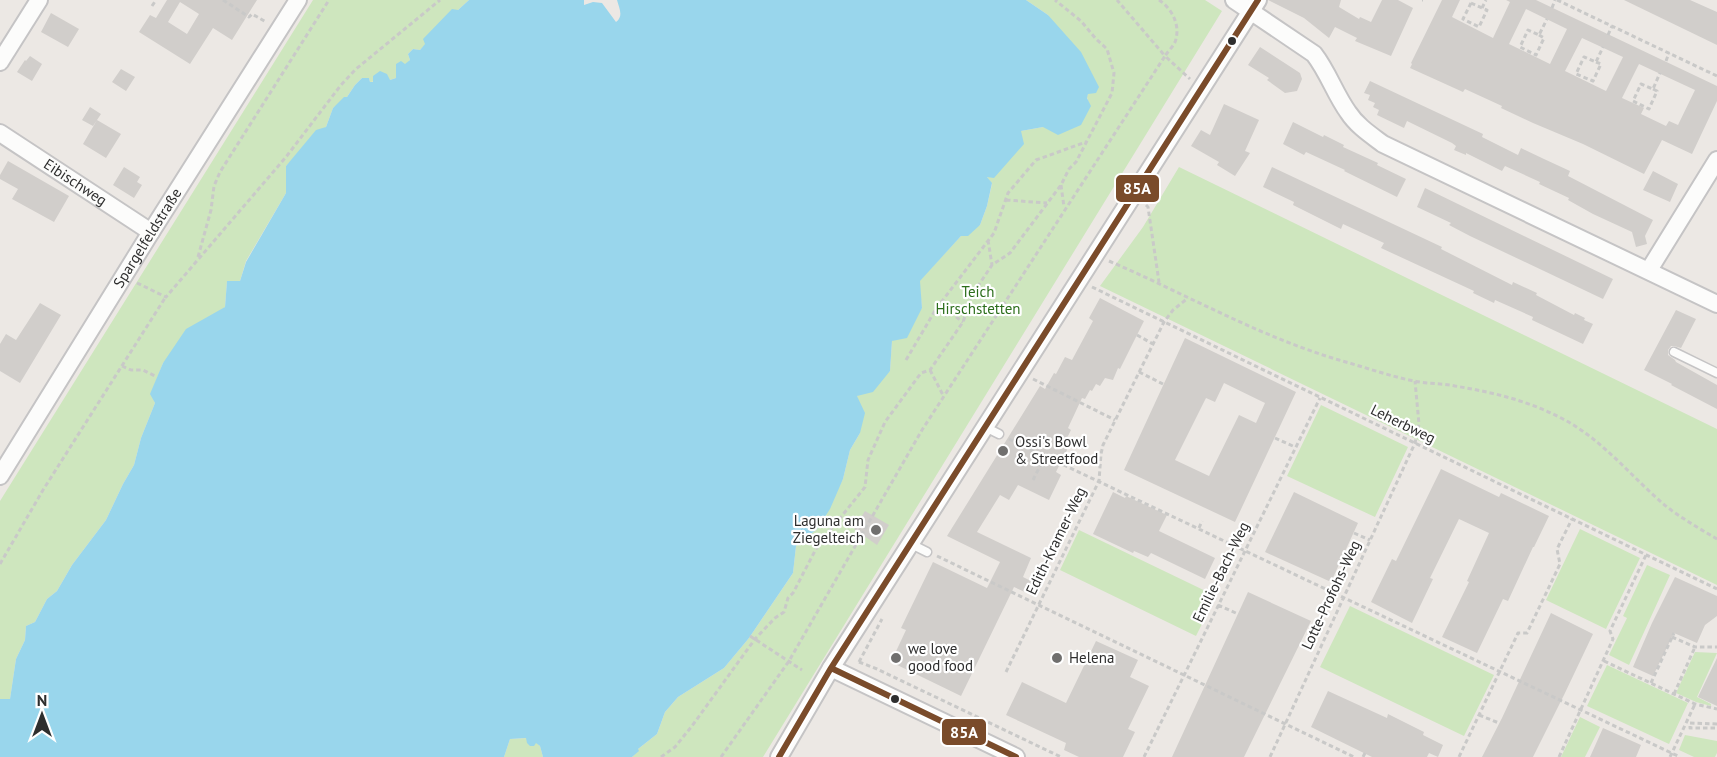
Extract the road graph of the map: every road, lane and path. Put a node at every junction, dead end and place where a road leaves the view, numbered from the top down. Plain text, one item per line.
1 (39, 0) edge
2 (156, 0) edge
3 (223, 0) edge
4 (298, 0) edge
5 (329, 0) edge
6 (440, 0) edge
7 (1055, 0) edge
8 (1117, 0) edge
9 (1159, 0) edge
10 (1234, 0) edge
11 (1486, 0) edge
12 (1556, 0) edge
13 (1254, 5) edge
14 (152, 6) dead end
15 (1482, 8) junction
16 (1552, 8) dead end
17 (1547, 19) dead end
18 (1612, 26) junction
19 (279, 30) junction
20 (1539, 35) junction
21 (1608, 35) dead end
22 (1603, 46) dead end
23 (1669, 53) junction
24 (1165, 56) junction
25 (0, 62) edge
26 (1596, 62) junction
27 (1666, 62) dead end
28 (1660, 73) dead end
29 (1717, 76) edge
30 (1201, 89) junction
31 (1653, 89) junction
32 (0, 133) edge
33 (1088, 141) junction
34 (1717, 160) edge
35 (1061, 185) junction
36 (1006, 200) junction
37 (1047, 203) junction
38 (1143, 203) dead end
39 (1064, 209) junction
40 (151, 232) junction
41 (988, 240) junction
42 (198, 259) junction
43 (1107, 260) dead end
44 (992, 264) junction
45 (1649, 270) junction
46 (124, 276) junction
47 (1079, 281) junction
48 (1159, 282) junction
49 (165, 297) junction
50 (1188, 298) junction
51 (1717, 304) edge
52 (936, 309) junction
53 (963, 322) junction
54 (1164, 322) junction
55 (1137, 335) dead end
56 (1153, 344) junction
57 (1674, 352) dead end
58 (906, 360) dead end
59 (122, 366) junction
60 (930, 370) junction
61 (1139, 372) junction
62 (1717, 373) edge
63 (157, 377) dead end
64 (1033, 379) dead end
65 (1415, 381) junction
66 (1163, 384) dead end
67 (944, 396) junction
68 (1320, 397) junction
69 (1115, 421) junction
70 (992, 431) junction
71 (1275, 438) dead end
72 (1415, 443) junction
73 (1295, 447) junction
74 (1045, 456) junction
75 (0, 476) edge
76 (1032, 480) dead end
77 (1099, 481) junction
78 (1572, 519) junction
79 (1202, 521) dead end
80 (1199, 528) junction
81 (1354, 533) dead end
82 (1717, 539) edge
83 (1370, 540) junction
84 (911, 544) junction
85 (1245, 550) junction
86 (927, 552) joint
87 (1646, 555) junction
88 (0, 564) edge
89 (1698, 580) junction
90 (1695, 585) dead end
91 (1717, 589) edge
92 (1344, 597) junction
93 (1038, 605) junction
94 (1218, 605) junction
95 (1238, 614) dead end
96 (750, 636) dead end
97 (755, 639) junction
98 (1695, 647) junction
99 (1717, 647) edge
100 (789, 661) junction
101 (1604, 661) junction
102 (859, 662) dead end
103 (831, 668) junction
104 (802, 670) dead end
105 (1500, 671) junction
106 (1006, 672) dead end
107 (1184, 675) junction
108 (1651, 682) junction
109 (1674, 693) junction
110 (1695, 704) junction
111 (1716, 707) edge
112 (1581, 710) junction
113 (1479, 715) junction
114 (1499, 723) dead end
115 (1285, 724) junction
116 (1717, 726) edge
117 (1671, 755) edge
118 (662, 757) edge
119 (721, 757) edge
120 (779, 757) edge
121 (1016, 757) edge
122 (1061, 757) edge
123 (1144, 757) edge
124 (1269, 757) edge
125 (1354, 757) edge
126 (1459, 757) edge
127 (1559, 757) edge
128 (1680, 757) edge

1 - 25 street
2 - 14 path
3 - 19 path
4 - 19 street, Spargelfeldstraße
5 - 42 path
6 - 42 path
7 - 33 path
8 - 24 path
9 - 24 path
10 - 13 street
11 - 15 path
12 - 16 path
12 - 18 path
13 - 30 street
13 - 45 street
15 - 15 path
17 - 20 path
18 - 21 path
18 - 23 path
19 - 40 street, Spargelfeldstraße
20 - 20 path
22 - 26 path
23 - 27 path
23 - 29 path
24 - 30 path
24 - 39 path
26 - 26 path
28 - 31 path
30 - 47 street
31 - 31 path
32 - 40 street, Eibischweg
33 - 35 path
33 - 36 path
34 - 45 street
35 - 37 path
35 - 39 path
36 - 37 path
36 - 41 path
37 - 44 path
38 - 48 path
39 - 67 path
40 - 46 street, Spargelfeldstraße
41 - 44 path
41 - 52 path
42 - 49 path
43 - 48 path
44 - 53 path
45 - 51 street
46 - 49 path
46 - 75 street, Spargelfeldstraße
47 - 54 path, Leherbweg
47 - 70 street
48 - 50 path
49 - 59 path
50 - 54 path, Edith-Kramer-Weg
50 - 65 path
52 - 53 path
52 - 58 path
53 - 60 path
54 - 56 path, Edith-Kramer-Weg
54 - 68 path, Leherbweg
55 - 56 path
56 - 61 path, Edith-Kramer-Weg
57 - 62 lane
59 - 63 path
59 - 88 path
60 - 67 path
60 - 97 path
61 - 66 path
61 - 69 path, Edith-Kramer-Weg
64 - 69 path
65 - 72 path, Lotte-Profohs-Weg
65 - 82 path
67 - 100 path
68 - 72 path, Leherbweg
68 - 73 path, Emilie-Bach-Weg
69 - 77 path, Edith-Kramer-Weg
70 - 74 path
70 - 84 street
71 - 73 path
72 - 78 path, Leherbweg
72 - 83 path, Lotte-Profohs-Weg
73 - 85 path, Emilie-Bach-Weg
74 - 76 path
74 - 77 path
77 - 80 path
77 - 93 path, Edith-Kramer-Weg
78 - 87 path, Leherbweg
78 - 105 path
79 - 80 path
80 - 85 path
81 - 83 path
83 - 92 path, Lotte-Profohs-Weg
84 - 86 lane
84 - 103 street
85 - 92 path
85 - 94 path, Emilie-Bach-Weg
86 - 93 path
87 - 89 path, Leherbweg
87 - 101 path
89 - 90 path
89 - 91 path, Leherbweg
92 - 105 path
92 - 115 path, Lotte-Profohs-Weg
93 - 106 path, Edith-Kramer-Weg
93 - 107 path
94 - 95 path
94 - 107 path, Emilie-Bach-Weg
96 - 97 path
97 - 100 path
97 - 118 path
98 - 99 path
98 - 108 path
98 - 109 path
100 - 104 path
100 - 119 path
101 - 108 path
101 - 112 path
102 - 122 path
103 - 120 street
103 - 121 street
105 - 112 path
105 - 113 path
107 - 115 path
107 - 123 path, Emilie-Bach-Weg
108 - 109 path
109 - 110 path
110 - 111 path
110 - 117 path
112 - 117 path
112 - 127 path
113 - 114 path
113 - 126 path
115 - 124 path, Lotte-Profohs-Weg
115 - 125 path
116 - 116 path
117 - 128 path

